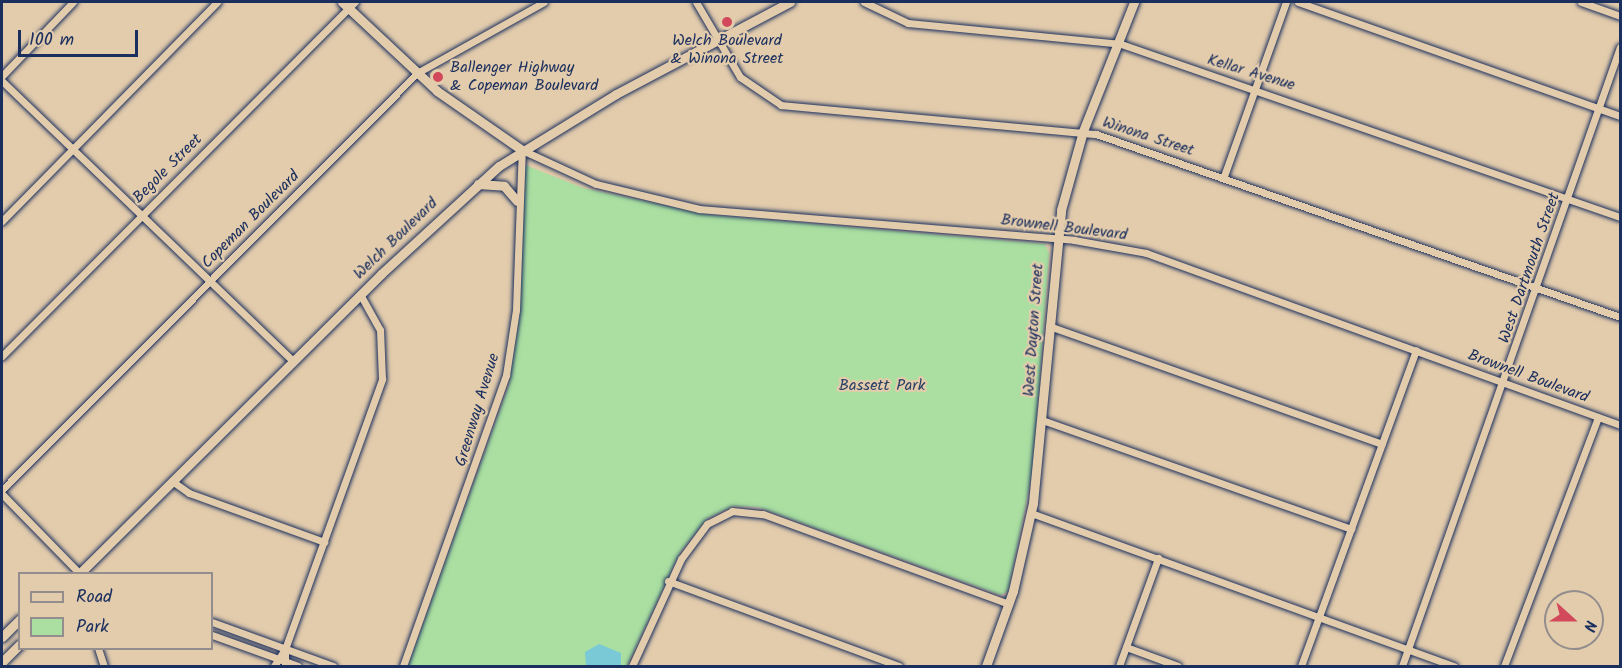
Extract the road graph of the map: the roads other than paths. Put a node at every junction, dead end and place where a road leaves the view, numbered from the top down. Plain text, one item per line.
1 (73, 2) edge
2 (217, 2) edge
3 (544, 2) edge
4 (696, 2) edge
5 (790, 2) edge
6 (864, 2) edge
7 (1134, 2) edge
8 (1286, 2) edge
9 (1298, 2) edge
10 (1581, 2) edge
11 (349, 4) edge
12 (1620, 16) edge
13 (717, 40) junction
14 (1117, 43) junction
15 (1620, 47) edge
16 (417, 73) junction
17 (2, 76) edge
18 (2, 81) edge
19 (1255, 89) junction
20 (1599, 109) junction
21 (1620, 116) edge
22 (1083, 131) junction
23 (72, 149) junction
24 (522, 150) junction
25 (1224, 176) junction
26 (476, 185) junction
27 (1569, 198) junction
28 (518, 201) junction
29 (141, 216) junction
30 (1620, 217) edge
31 (2, 221) edge
32 (1056, 238) junction
33 (209, 281) junction
34 (1538, 288) junction
35 (360, 294) junction
36 (1620, 317) edge
37 (1049, 326) junction
38 (1416, 350) junction
39 (2, 356) edge
40 (293, 361) junction
41 (1505, 383) junction
42 (1598, 417) junction
43 (1042, 420) junction
44 (1620, 425) edge
45 (1382, 444) junction
46 (172, 481) junction
47 (2, 492) edge
48 (1031, 513) junction
49 (1351, 530) junction
50 (324, 542) junction
51 (1158, 558) junction
52 (76, 572) edge
53 (78, 572) edge
54 (668, 581) junction
55 (1009, 604) junction
56 (1319, 617) junction
57 (18, 621) edge
58 (213, 622) edge
59 (213, 635) edge
60 (2, 637) edge
61 (18, 646) edge
62 (1126, 647) junction
63 (285, 649) junction
64 (1408, 649) junction
65 (99, 650) edge
66 (2, 662) edge
67 (275, 663) edge
68 (285, 664) edge
69 (104, 666) edge
70 (298, 666) edge
71 (333, 666) edge
72 (403, 666) edge
73 (632, 666) edge
74 (899, 666) edge
75 (986, 666) edge
76 (1119, 666) edge
77 (1178, 666) edge
78 (1301, 666) edge
79 (1402, 666) edge
80 (1454, 666) edge
81 (1504, 666) edge

1 - 17 street
2 - 23 street
3 - 16 street, Copeman Boulevard
4 - 13 street, Winona Street
5 - 13 main road, Welch Boulevard
6 - 14 street, Kellar Avenue
7 - 14 main road, West Dayton Street
8 - 19 street
9 - 20 street
10 - 12 street
11 - 16 main road
11 - 29 street, Begole Street
13 - 22 street, Winona Street
13 - 24 main road, Welch Boulevard
14 - 19 street, Kellar Avenue
14 - 22 main road, West Dayton Street
15 - 20 street, West Dartmouth Street
16 - 24 main road
16 - 33 street, Copeman Boulevard
18 - 23 street
19 - 25 street
19 - 27 street, Kellar Avenue
20 - 21 street
20 - 27 street, West Dartmouth Street
22 - 25 street, Winona Street
22 - 32 main road, West Dayton Street
23 - 29 street
23 - 31 street
24 - 26 main road, Welch Boulevard
24 - 28 street, Greenway Avenue
24 - 32 street, Brownell Boulevard
25 - 34 street, Winona Street
26 - 28 main road
26 - 35 main road, Welch Boulevard
27 - 30 street, Kellar Avenue
27 - 34 street, West Dartmouth Street
28 - 72 street, Greenway Avenue
29 - 33 street
29 - 39 street, Begole Street
32 - 37 main road, West Dayton Street
32 - 38 street, Brownell Boulevard
33 - 40 street
33 - 47 street, Copeman Boulevard
34 - 36 street, Winona Street
34 - 41 street, West Dartmouth Street
35 - 40 main road, Welch Boulevard
35 - 50 street
37 - 43 main road, West Dayton Street
37 - 45 street
38 - 41 street, Brownell Boulevard
38 - 45 street
40 - 46 main road, Welch Boulevard
41 - 42 street, Brownell Boulevard
41 - 64 street, West Dartmouth Street
42 - 44 street, Brownell Boulevard
42 - 81 street
43 - 48 main road, West Dayton Street
43 - 49 street
45 - 49 street
46 - 50 street
46 - 53 main road, Welch Boulevard
47 - 52 street
48 - 51 street
48 - 55 main road, West Dayton Street
49 - 56 street
50 - 63 street
51 - 56 street
51 - 62 street
54 - 55 street
54 - 73 street
54 - 74 street
55 - 75 main road, West Dayton Street
56 - 64 street
56 - 78 street
57 - 60 main road
58 - 63 street
59 - 67 street
61 - 66 main road
62 - 76 street
62 - 77 street
63 - 67 street
63 - 68 street
63 - 71 street
64 - 79 street, West Dartmouth Street
64 - 80 street
65 - 69 street
67 - 68 street
68 - 70 street

